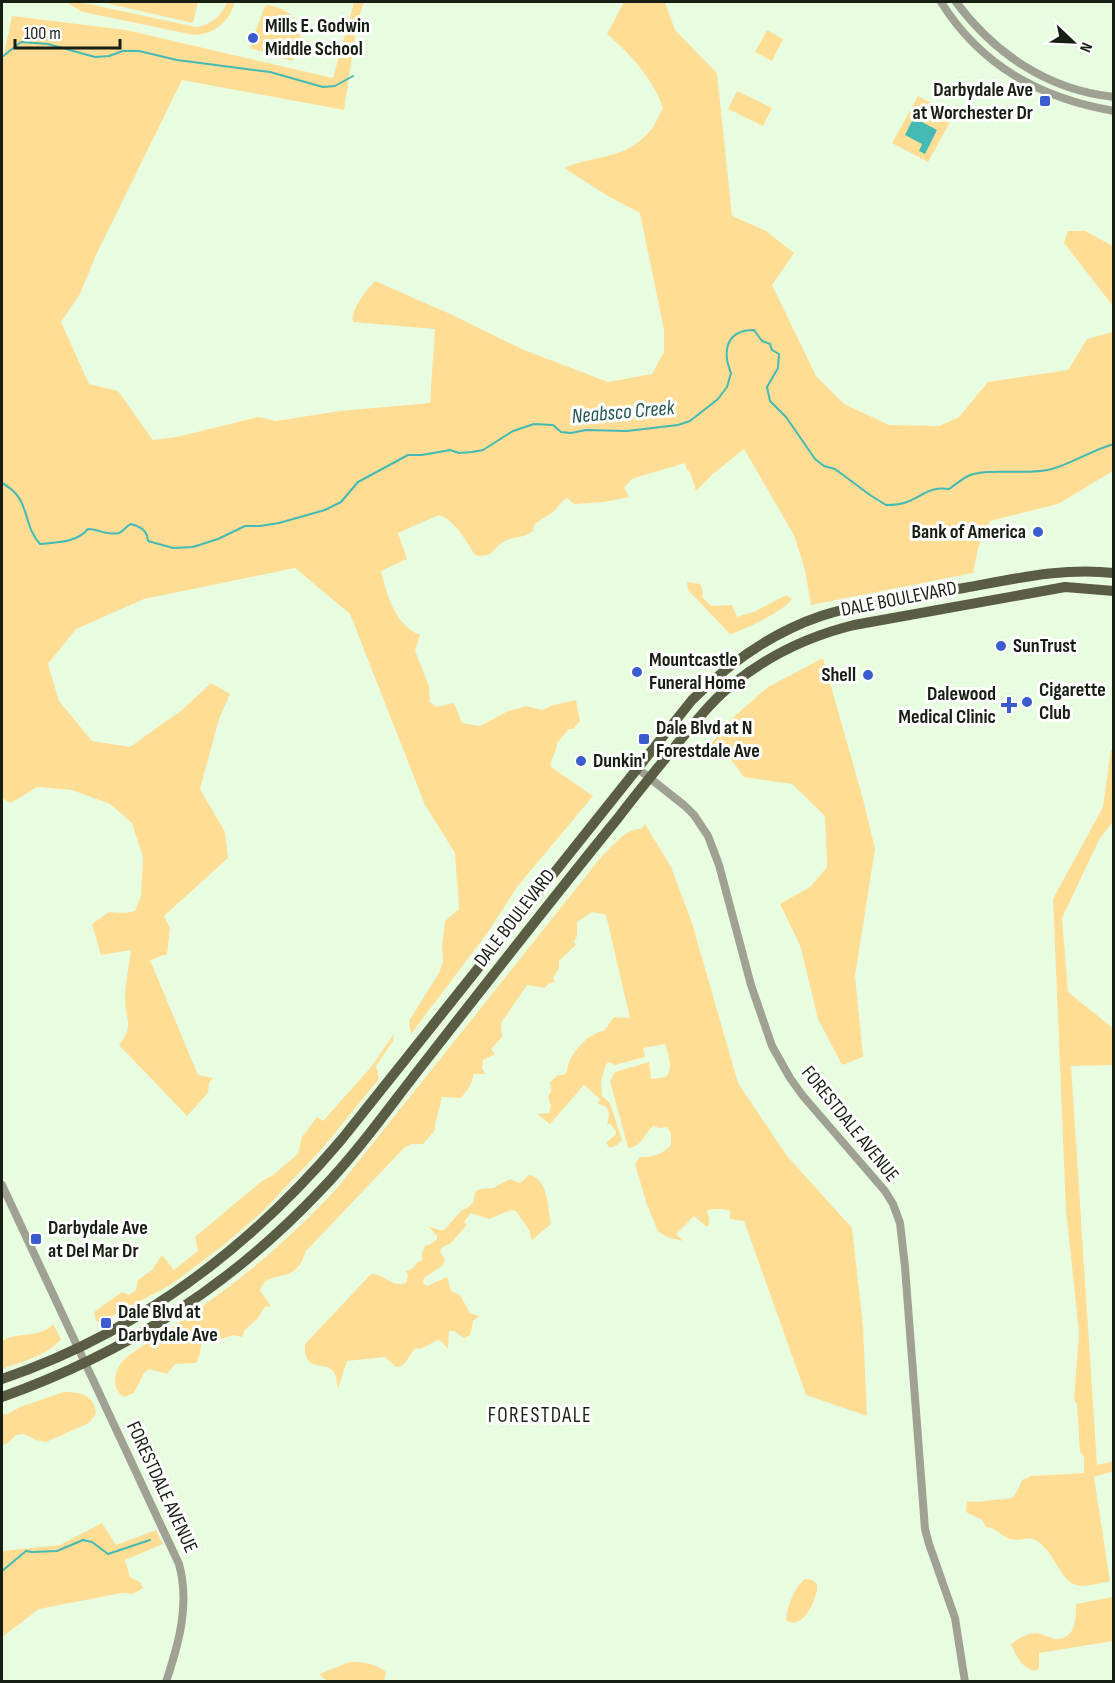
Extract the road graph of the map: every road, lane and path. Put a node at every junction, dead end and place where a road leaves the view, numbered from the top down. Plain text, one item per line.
1 (941, 2) edge
2 (956, 2) edge
3 (1113, 97) edge
4 (1113, 111) edge
5 (1113, 573) edge
6 (1113, 591) edge
7 (637, 768) junction
8 (650, 778) junction
9 (2, 1185) edge
10 (79, 1347) junction
11 (86, 1363) junction
12 (2, 1379) edge
13 (2, 1397) edge
14 (166, 1682) edge
15 (966, 1682) edge

1 - 4 street
2 - 3 street
5 - 7 main road, DALE BOULEVARD
6 - 8 main road, DALE BOULEVARD
7 - 8 street, FORESTDALE AVENUE
7 - 10 main road, DALE BOULEVARD
8 - 11 main road, DALE BOULEVARD
8 - 15 street, FORESTDALE AVENUE
9 - 10 street, FORESTDALE AVENUE
10 - 11 street, FORESTDALE AVENUE
10 - 12 main road, DALE BOULEVARD
11 - 13 main road, DALE BOULEVARD
11 - 14 street, FORESTDALE AVENUE

